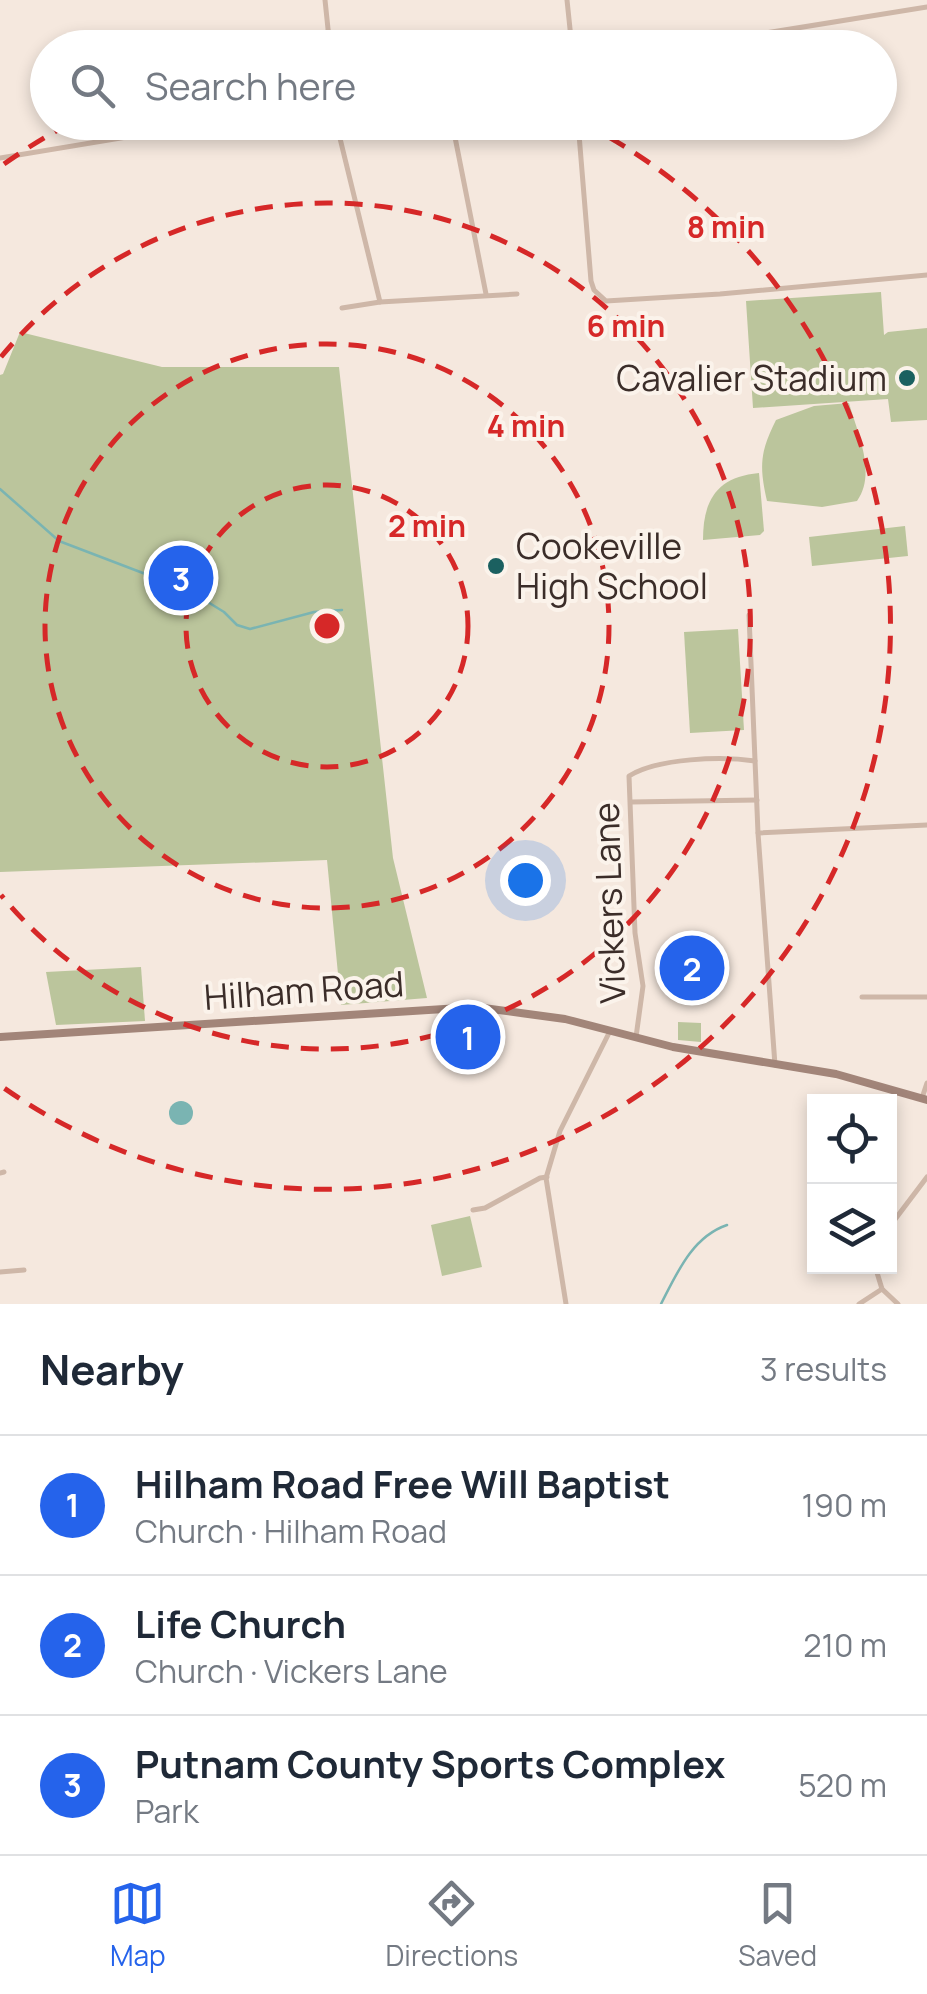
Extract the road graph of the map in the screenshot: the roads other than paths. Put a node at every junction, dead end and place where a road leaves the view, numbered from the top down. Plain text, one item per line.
1 (325, 0) edge
2 (567, 0) edge
3 (927, 7) edge
4 (328, 30) edge
5 (570, 30) edge
6 (785, 30) edge
7 (109, 140) edge
8 (340, 140) edge
9 (456, 140) edge
10 (579, 140) edge
11 (0, 158) edge
12 (927, 276) edge
13 (486, 294) junction
14 (516, 294) dead end
15 (380, 302) junction
16 (342, 308) dead end
17 (749, 615) dead end
18 (755, 761) junction
19 (757, 800) junction
20 (631, 802) junction
21 (927, 825) edge
22 (758, 834) junction
23 (862, 996) dead end
24 (927, 997) edge
25 (610, 1031) junction
26 (636, 1036) junction
27 (0, 1038) edge
28 (774, 1064) junction
29 (927, 1083) edge
30 (925, 1099) edge
31 (927, 1177) edge
32 (546, 1178) junction
33 (473, 1210) dead end
34 (897, 1217) edge
35 (24, 1270) dead end
36 (0, 1272) edge
37 (877, 1274) edge
38 (882, 1289) junction
39 (566, 1304) edge
40 (859, 1304) edge
41 (898, 1304) edge

1 - 4 street
2 - 5 street
3 - 6 street
7 - 11 street
8 - 15 street
9 - 13 street
10 - 12 street
13 - 14 street
13 - 15 street
15 - 16 street
17 - 18 street
18 - 19 street
18 - 20 street, Vickers Lane
19 - 20 street
19 - 22 street
20 - 26 street, Vickers Lane
21 - 22 street
22 - 28 street
23 - 24 street
25 - 26 main road, Hilham Road
25 - 27 main road, Hilham Road
25 - 32 street
26 - 28 main road, Hilham Road
28 - 30 main road, Hilham Road
29 - 30 street
31 - 34 street
32 - 33 street
32 - 39 street
35 - 36 street
37 - 38 street
38 - 40 street
38 - 41 street

